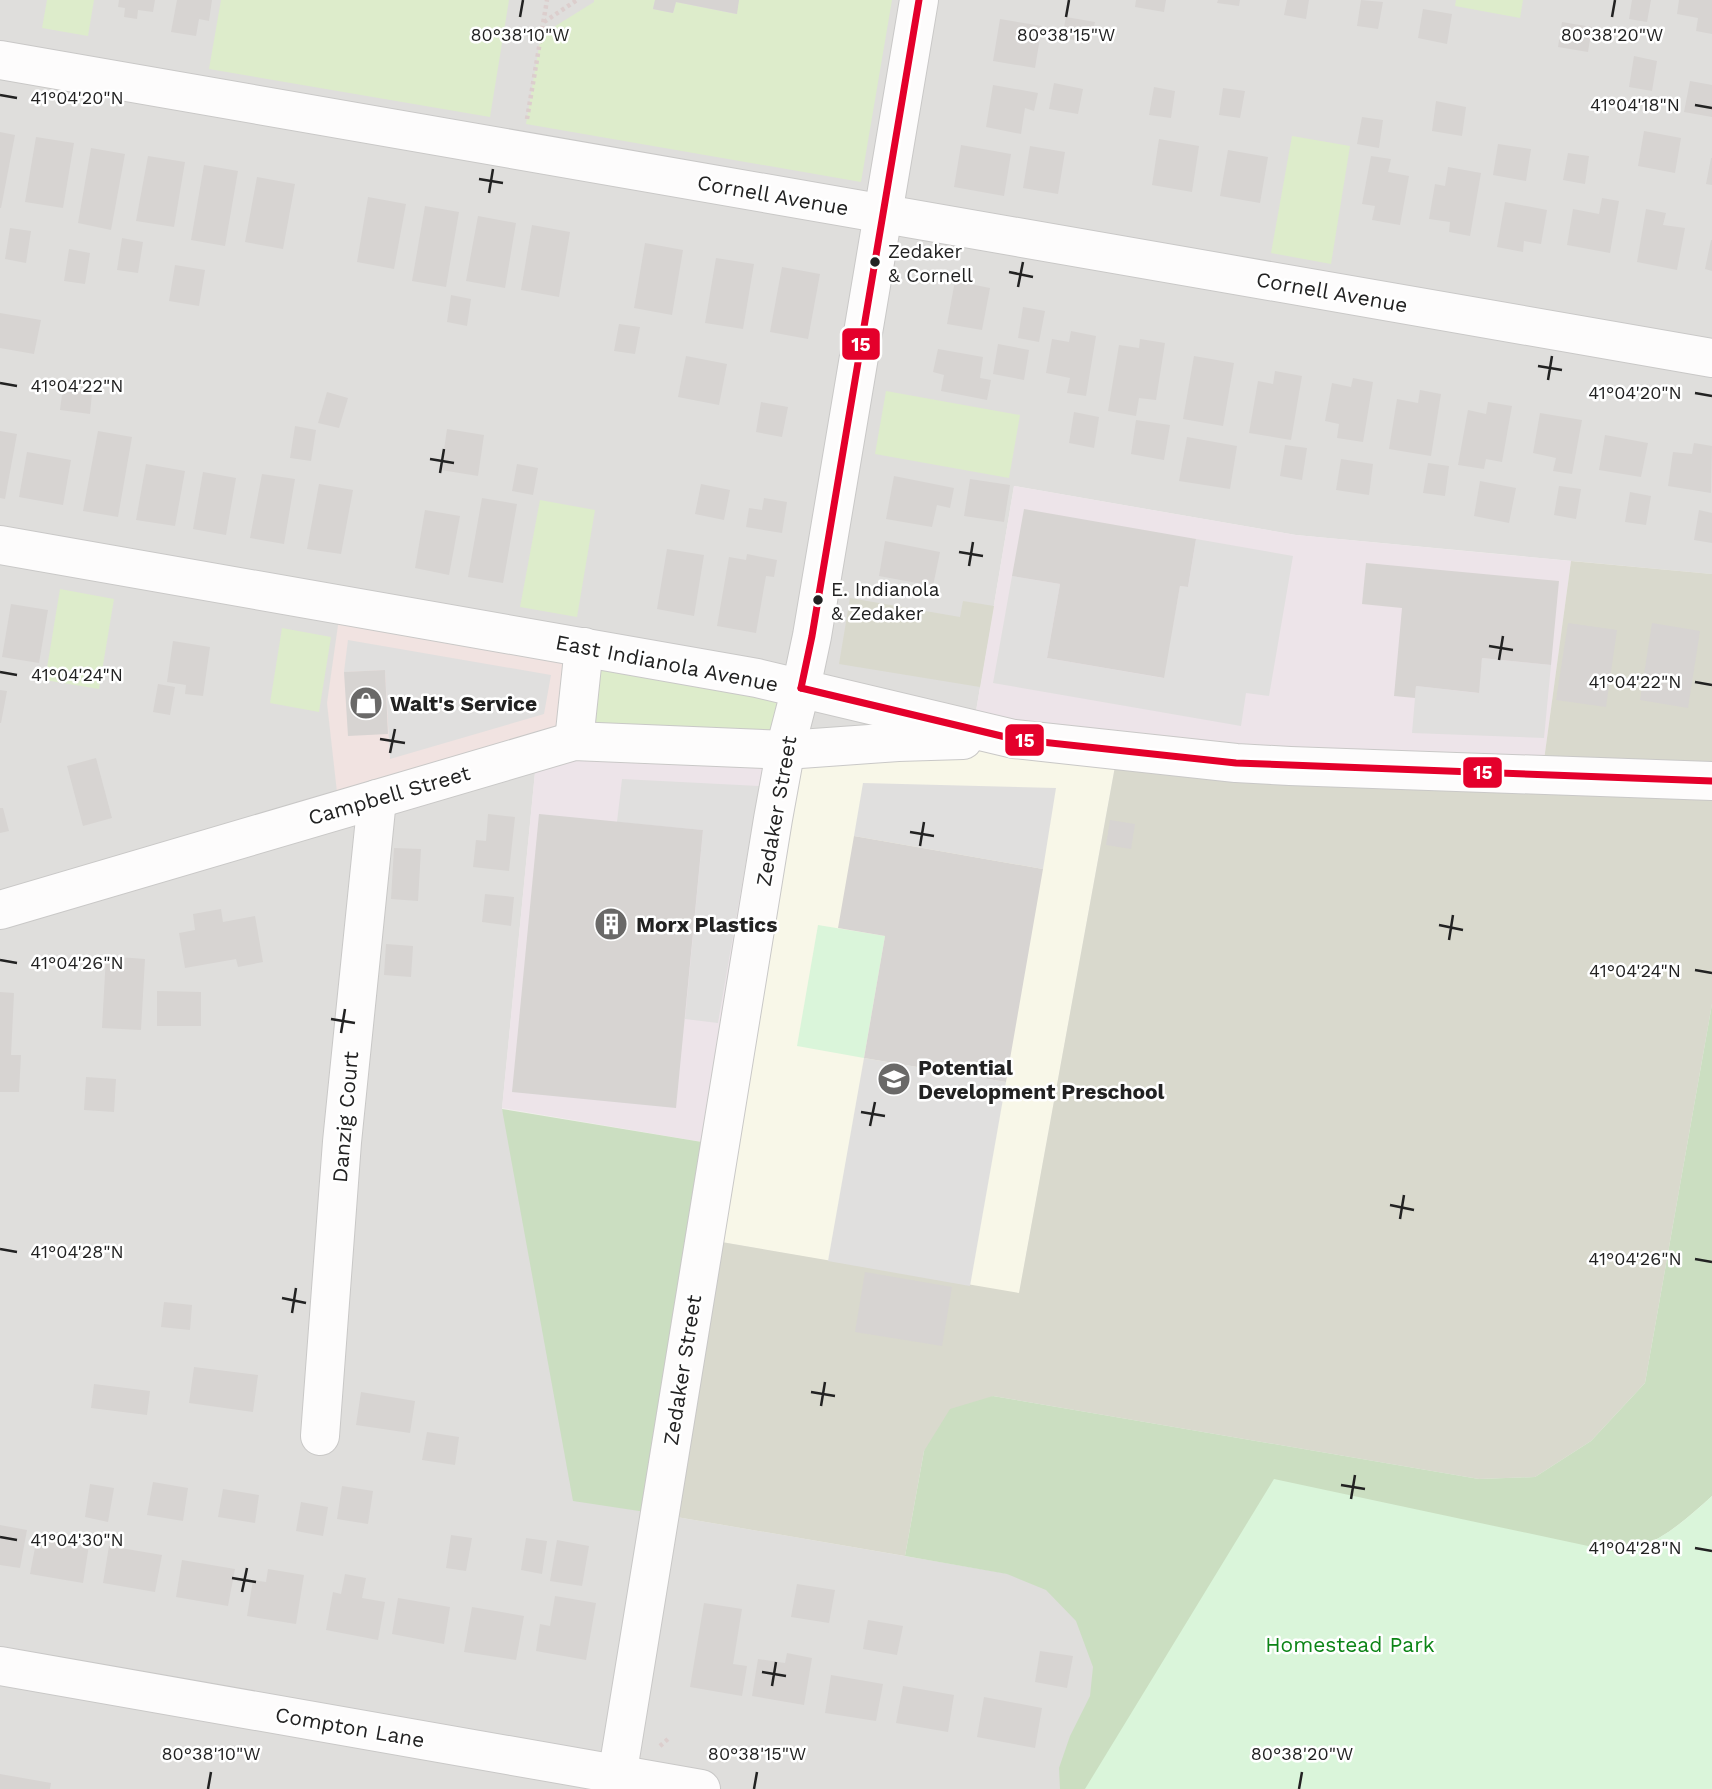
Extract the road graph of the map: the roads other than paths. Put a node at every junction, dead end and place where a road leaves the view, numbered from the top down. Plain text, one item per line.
1 (919, 0) edge
2 (0, 60) edge
3 (883, 214) junction
4 (1712, 358) edge
5 (0, 545) edge
6 (584, 647) junction
7 (802, 688) junction
8 (1014, 739) junction
9 (574, 741) junction
10 (786, 750) junction
11 (1712, 781) edge
12 (377, 799) junction
13 (0, 910) edge
14 (320, 1436) dead end
15 (0, 1667) edge
16 (616, 1782) edge
17 (701, 1789) edge

1 - 3 street, Zedaker Street
2 - 3 street, Cornell Avenue
3 - 4 street, Cornell Avenue
3 - 7 street, Zedaker Street
5 - 6 street, East Indianola Avenue
6 - 7 street, East Indianola Avenue
6 - 9 street
7 - 8 street, East Indianola Avenue
7 - 10 street, Zedaker Street
8 - 10 street, Campbell Street
8 - 11 street, East Indianola Avenue
9 - 10 street, Campbell Street
9 - 12 street, Campbell Street
10 - 16 street, Zedaker Street
12 - 13 street, Campbell Street
12 - 14 street, Danzig Court
15 - 16 street, Compton Lane
16 - 17 street, Compton Lane

